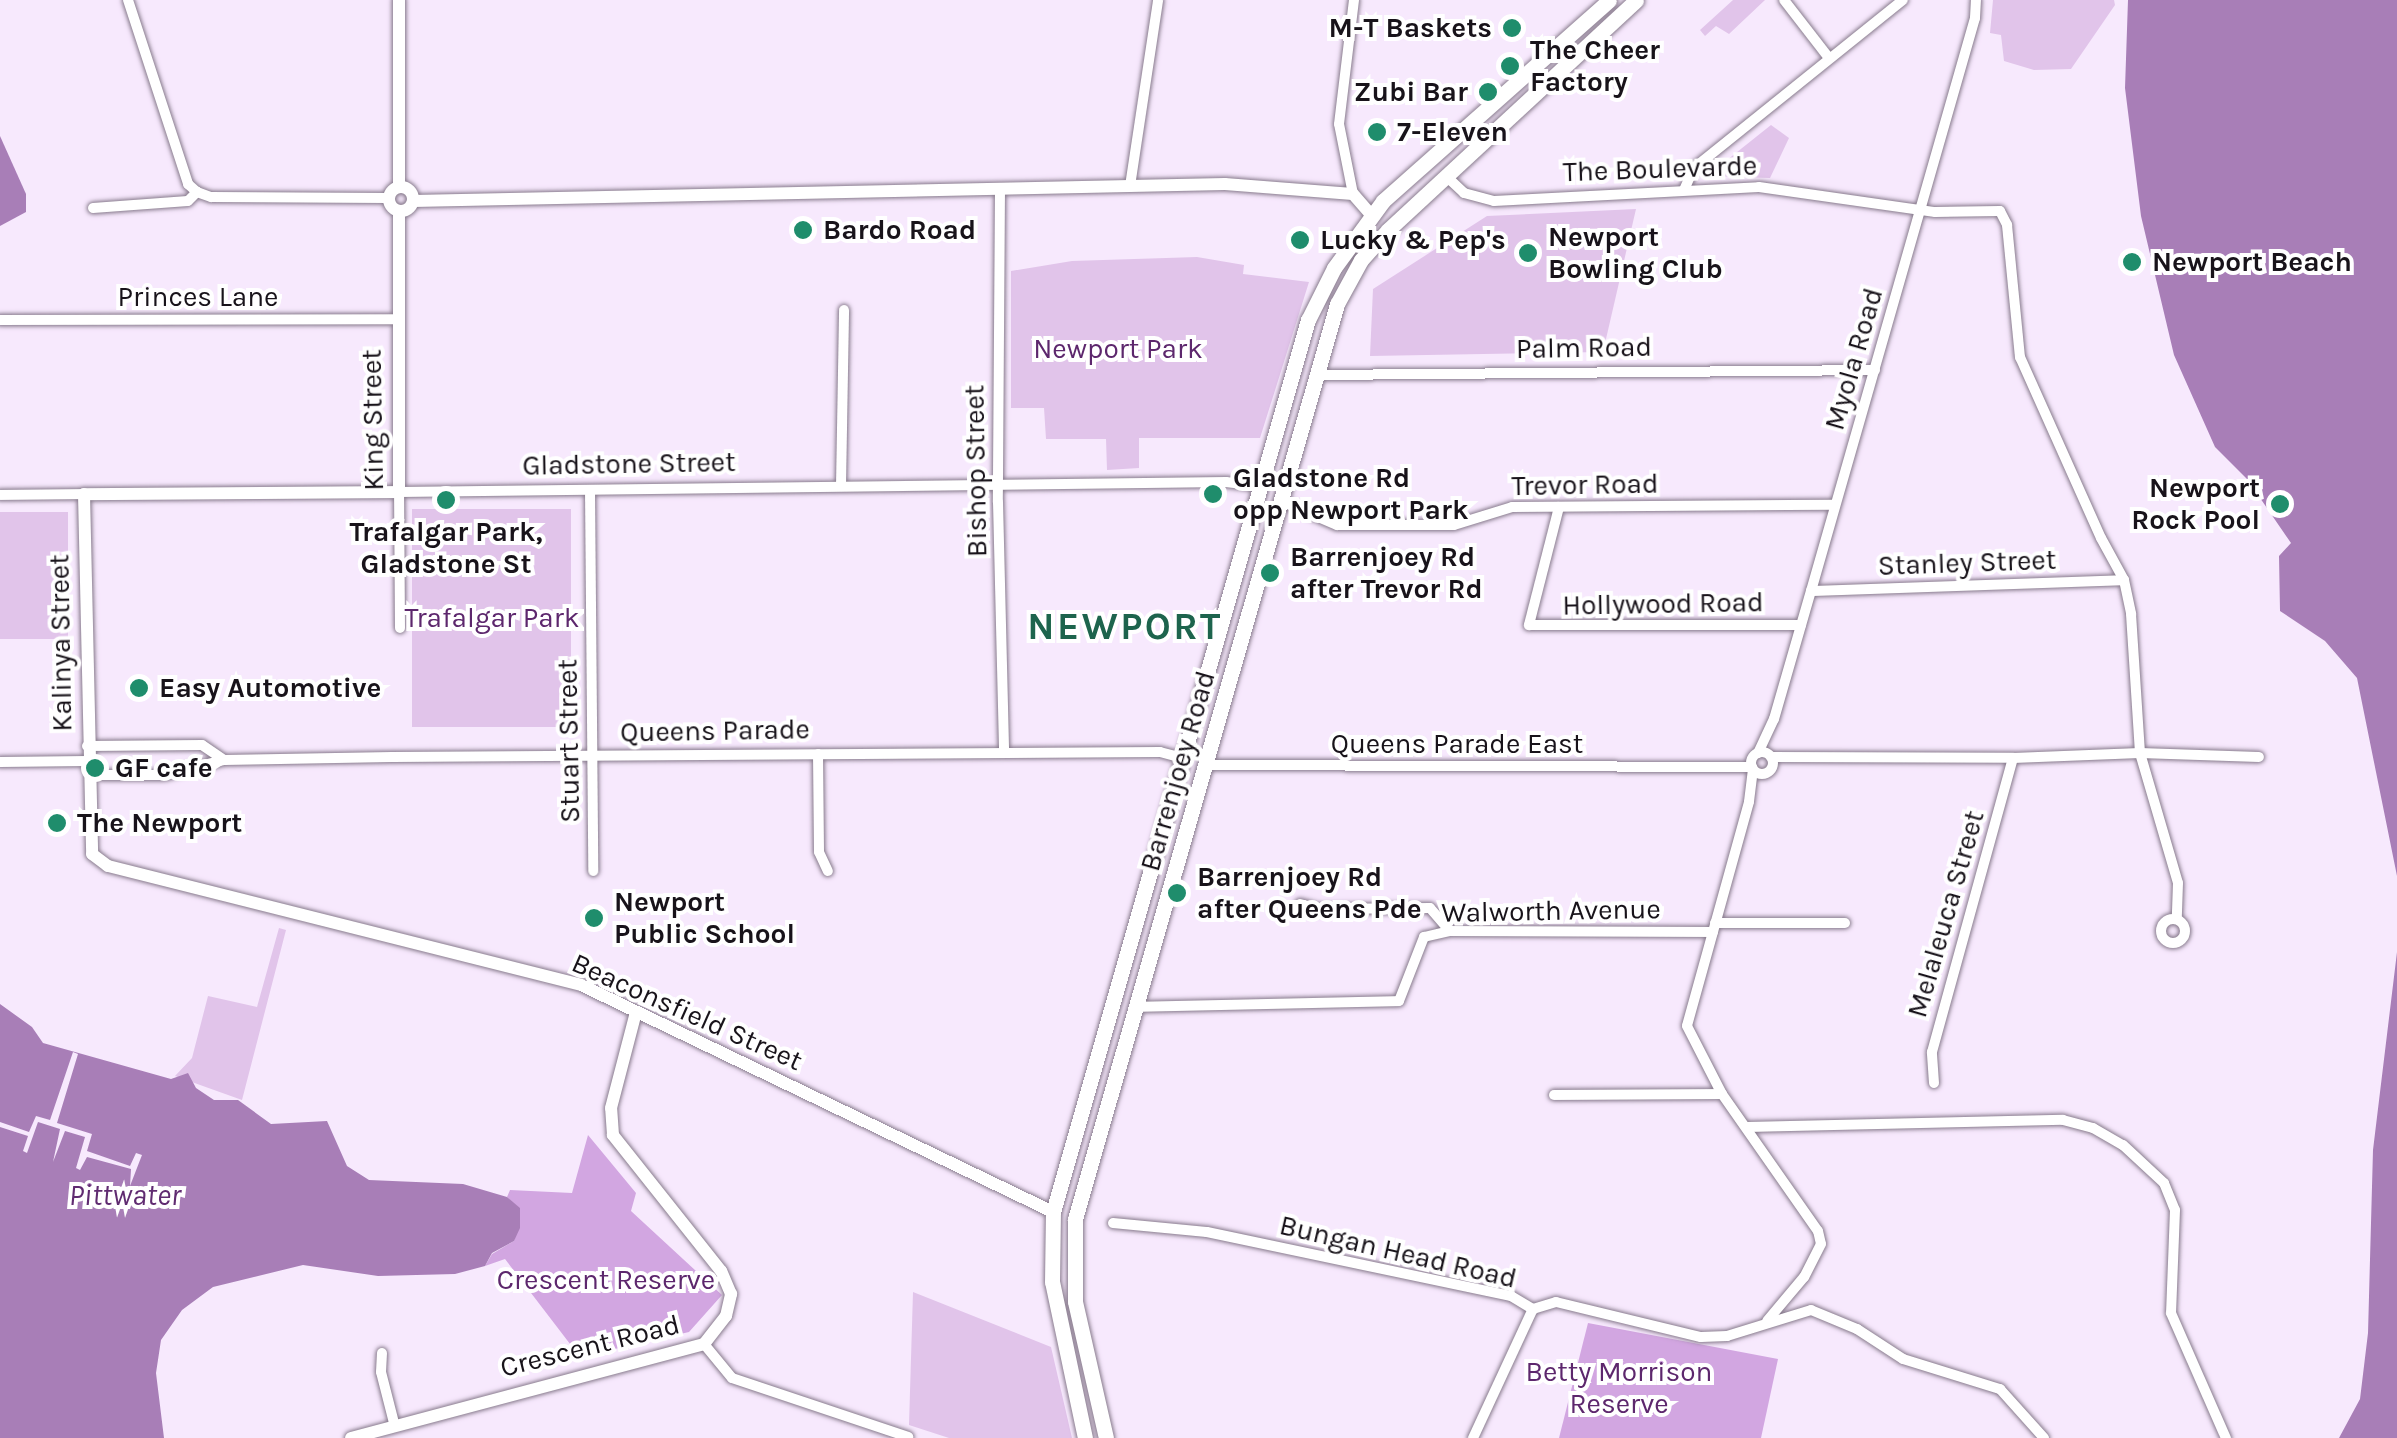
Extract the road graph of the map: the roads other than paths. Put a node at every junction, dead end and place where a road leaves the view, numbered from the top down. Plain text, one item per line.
1 (128, 0) edge
2 (400, 0) edge
3 (1158, 0) edge
4 (1609, 0) edge
5 (1636, 0) edge
6 (1784, 0) edge
7 (1903, 0) edge
8 (1357, 4) edge
9 (1976, 6) edge
10 (1829, 58) junction
11 (1448, 141) junction
12 (1414, 171) junction
13 (1446, 176) junction
14 (1130, 186) junction
15 (399, 187) junction
16 (1000, 188) junction
17 (1684, 190) junction
18 (197, 192) junction
19 (1353, 194) junction
20 (388, 198) junction
21 (413, 202) junction
22 (93, 208) dead end
23 (1920, 208) junction
24 (399, 212) junction
25 (1371, 214) junction
26 (1388, 230) junction
27 (844, 310) dead end
28 (396, 319) junction
29 (0, 320) edge
30 (1295, 370) junction
31 (1875, 370) junction
32 (1318, 376) junction
33 (841, 486) junction
34 (999, 486) junction
35 (1259, 486) junction
36 (590, 490) junction
37 (399, 492) junction
38 (84, 494) junction
39 (0, 495) edge
40 (1283, 502) junction
41 (1835, 505) junction
42 (1559, 507) junction
43 (2124, 580) junction
44 (1811, 591) junction
45 (1801, 625) junction
46 (400, 628) dead end
47 (87, 746) junction
48 (1004, 753) junction
49 (2140, 753) junction
50 (818, 754) junction
51 (591, 758) junction
52 (1182, 758) junction
53 (2013, 758) junction
54 (2259, 758) dead end
55 (224, 760) junction
56 (0, 762) edge
57 (1761, 763) junction
58 (87, 765) junction
59 (1205, 766) junction
60 (87, 791) joint
61 (593, 871) dead end
62 (828, 872) dead end
63 (1300, 904) dead end
64 (2177, 919) dead end
65 (1845, 923) dead end
66 (1714, 928) junction
67 (1450, 931) junction
68 (1135, 1007) junction
69 (636, 1012) junction
70 (1934, 1083) dead end
71 (1722, 1094) junction
72 (1554, 1095) dead end
73 (1747, 1128) junction
74 (1052, 1212) junction
75 (1075, 1219) junction
76 (1112, 1223) dead end
77 (1533, 1309) junction
78 (1766, 1322) junction
79 (704, 1344) junction
80 (382, 1353) dead end
81 (394, 1423) junction
82 (908, 1436) edge
83 (350, 1438) edge
84 (1085, 1438) edge
85 (1106, 1438) edge
86 (1473, 1438) edge
87 (2044, 1438) edge
88 (2226, 1438) edge

1 - 18 street
2 - 15 street
3 - 14 street
4 - 11 main road, Barrenjoey Road
5 - 13 main road, Barrenjoey Road
6 - 10 street
7 - 10 street
8 - 19 street
9 - 23 street, Myola Road
10 - 17 street
11 - 12 main road, Barrenjoey Road
11 - 13 main road
12 - 13 main road
12 - 25 main road, Barrenjoey Road
13 - 17 street, The Boulevarde
13 - 26 main road, Barrenjoey Road
14 - 16 street
14 - 19 street
15 - 20 street
15 - 21 street
16 - 21 street
16 - 34 street, Bishop Street
17 - 23 street, The Boulevarde
18 - 20 street
18 - 22 street
19 - 25 street
20 - 24 street
21 - 24 street
23 - 31 street, Myola Road
23 - 43 street, The Boulevarde
24 - 28 street, King Street
25 - 26 main road
25 - 30 main road, Barrenjoey Road
26 - 32 main road, Barrenjoey Road
27 - 33 street
28 - 29 street, Princes Lane
28 - 37 street, King Street
30 - 32 main road, Palm Road
30 - 35 main road, Barrenjoey Road
31 - 32 street, Palm Road
31 - 41 street, Myola Road
32 - 40 main road, Barrenjoey Road
33 - 34 street, Gladstone Street
33 - 36 street, Gladstone Street
34 - 35 street, Gladstone Street
34 - 48 street, Bishop Street
35 - 40 main road
35 - 52 main road, Barrenjoey Road
36 - 37 street, Gladstone Street
36 - 51 street, Stuart Street
37 - 38 street, Gladstone Street
37 - 46 street, King Street
38 - 39 street, Gladstone Street
38 - 47 street, Kalinya Street
40 - 42 street, Trevor Road
40 - 59 main road, Barrenjoey Road
41 - 42 street, Trevor Road
41 - 44 street, Myola Road
42 - 45 street, Hollywood Road
43 - 44 street, Stanley Street
43 - 49 street
44 - 45 street, Myola Road
45 - 57 street, Myola Road
47 - 55 street, Queens Parade
47 - 58 street, Kalinya Street
48 - 50 street, Queens Parade
48 - 52 street, Queens Parade
49 - 53 street, Queens Parade East
49 - 54 street, Queens Parade East
49 - 64 street
50 - 51 street, Queens Parade
50 - 62 street
51 - 55 street, Queens Parade
51 - 61 street, Stuart Street
52 - 59 main road, Queens Parade
52 - 74 main road, Barrenjoey Road
53 - 57 street, Queens Parade East
53 - 70 street, Melaleuca Street
55 - 58 street, Queens Parade
56 - 58 street, Queens Parade
57 - 59 street, Queens Parade East
57 - 66 street, Myola Road
58 - 60 street, Kalinya Street
59 - 68 main road, Barrenjoey Road
60 - 69 street, Beaconsfield Street
63 - 67 street
65 - 66 street, Walworth Avenue
66 - 67 street, Walworth Avenue
66 - 71 street, Myola Road
67 - 68 street, Walworth Avenue
68 - 75 main road, Barrenjoey Road
69 - 74 street, Beaconsfield Street
69 - 79 street, Crescent Road
71 - 72 street
71 - 73 street, Myola Road
73 - 78 street, Myola Road
73 - 88 street
74 - 75 main road, Beaconsfield Street
74 - 84 main road, Barrenjoey Road
75 - 85 main road, Barrenjoey Road
76 - 77 street, Bungan Head Road
77 - 78 street, Bungan Head Road
77 - 86 street
78 - 87 street, Bungan Head Road
79 - 81 street, Crescent Road
79 - 82 street
80 - 81 street
81 - 83 street, Crescent Road

